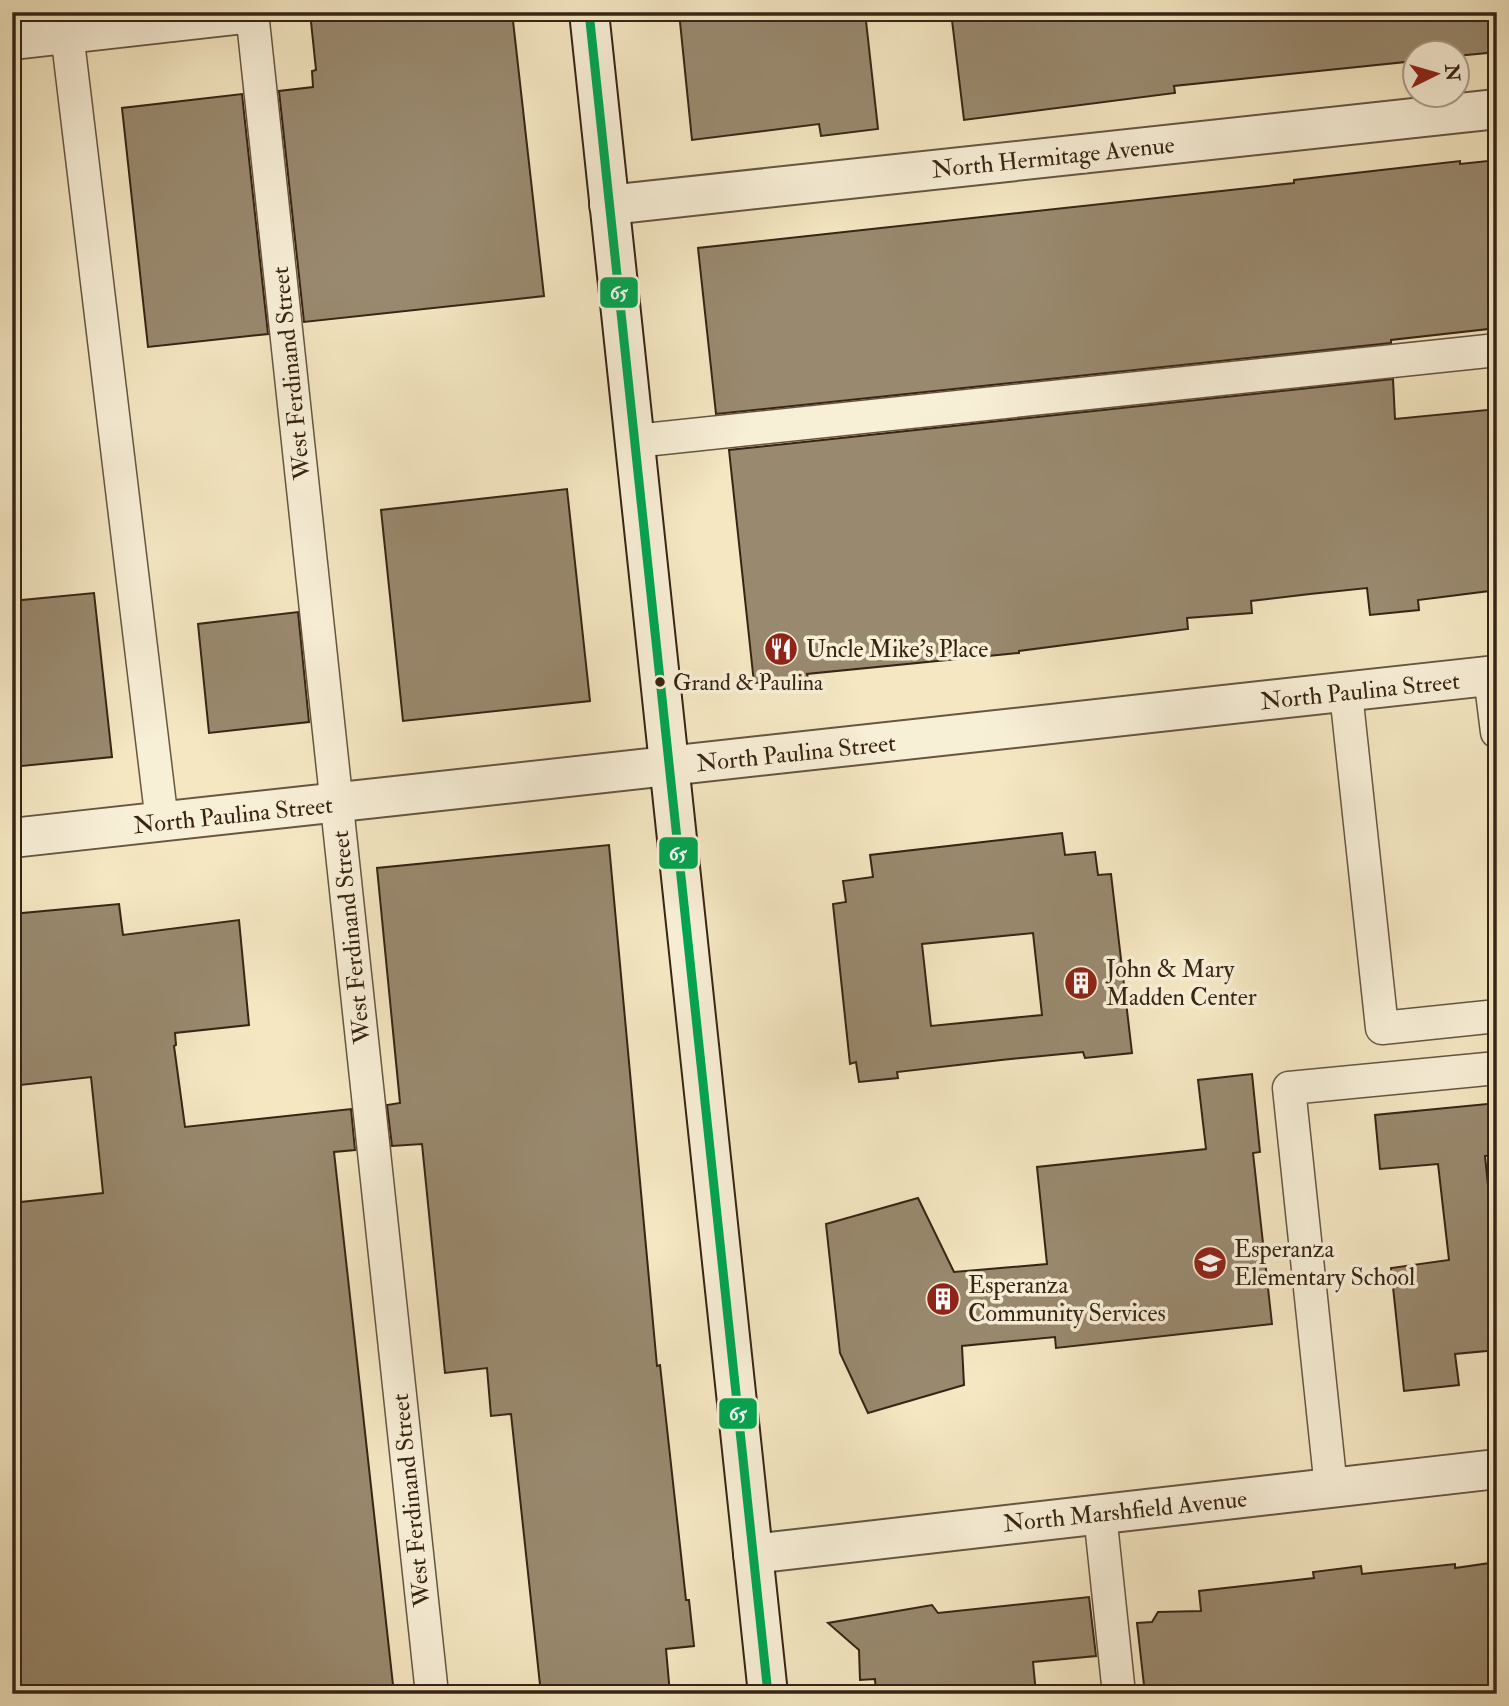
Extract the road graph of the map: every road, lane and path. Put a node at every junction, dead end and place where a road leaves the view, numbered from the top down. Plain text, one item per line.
1 (252, 12) edge
2 (589, 12) edge
3 (68, 33) junction
4 (12, 40) edge
5 (1497, 109) edge
6 (609, 205) junction
7 (1497, 350) edge
8 (635, 441) junction
9 (1494, 676) edge
10 (1346, 692) junction
11 (1497, 732) edge
12 (670, 767) junction
13 (336, 803) junction
14 (162, 822) junction
15 (12, 838) edge
16 (1497, 1016) edge
17 (1497, 1068) edge
18 (1497, 1469) edge
19 (1331, 1488) junction
20 (1100, 1514) junction
21 (753, 1554) junction
22 (432, 1694) edge
23 (768, 1694) edge
24 (1119, 1694) edge

1 - 3 street
1 - 13 lane, West Ferdinand Street
2 - 6 street
3 - 4 street
3 - 14 lane
5 - 6 street, North Hermitage Avenue
6 - 8 street
7 - 8 lane
8 - 12 street
9 - 10 street, North Paulina Street
9 - 11 lane
10 - 12 street, North Paulina Street
10 - 16 lane
12 - 13 street, North Paulina Street
12 - 21 street
13 - 14 street, North Paulina Street
13 - 22 lane, West Ferdinand Street
14 - 15 street, North Paulina Street
17 - 19 lane
18 - 19 street, North Marshfield Avenue
19 - 20 street, North Marshfield Avenue
20 - 21 street, North Marshfield Avenue
20 - 24 lane
21 - 23 street

